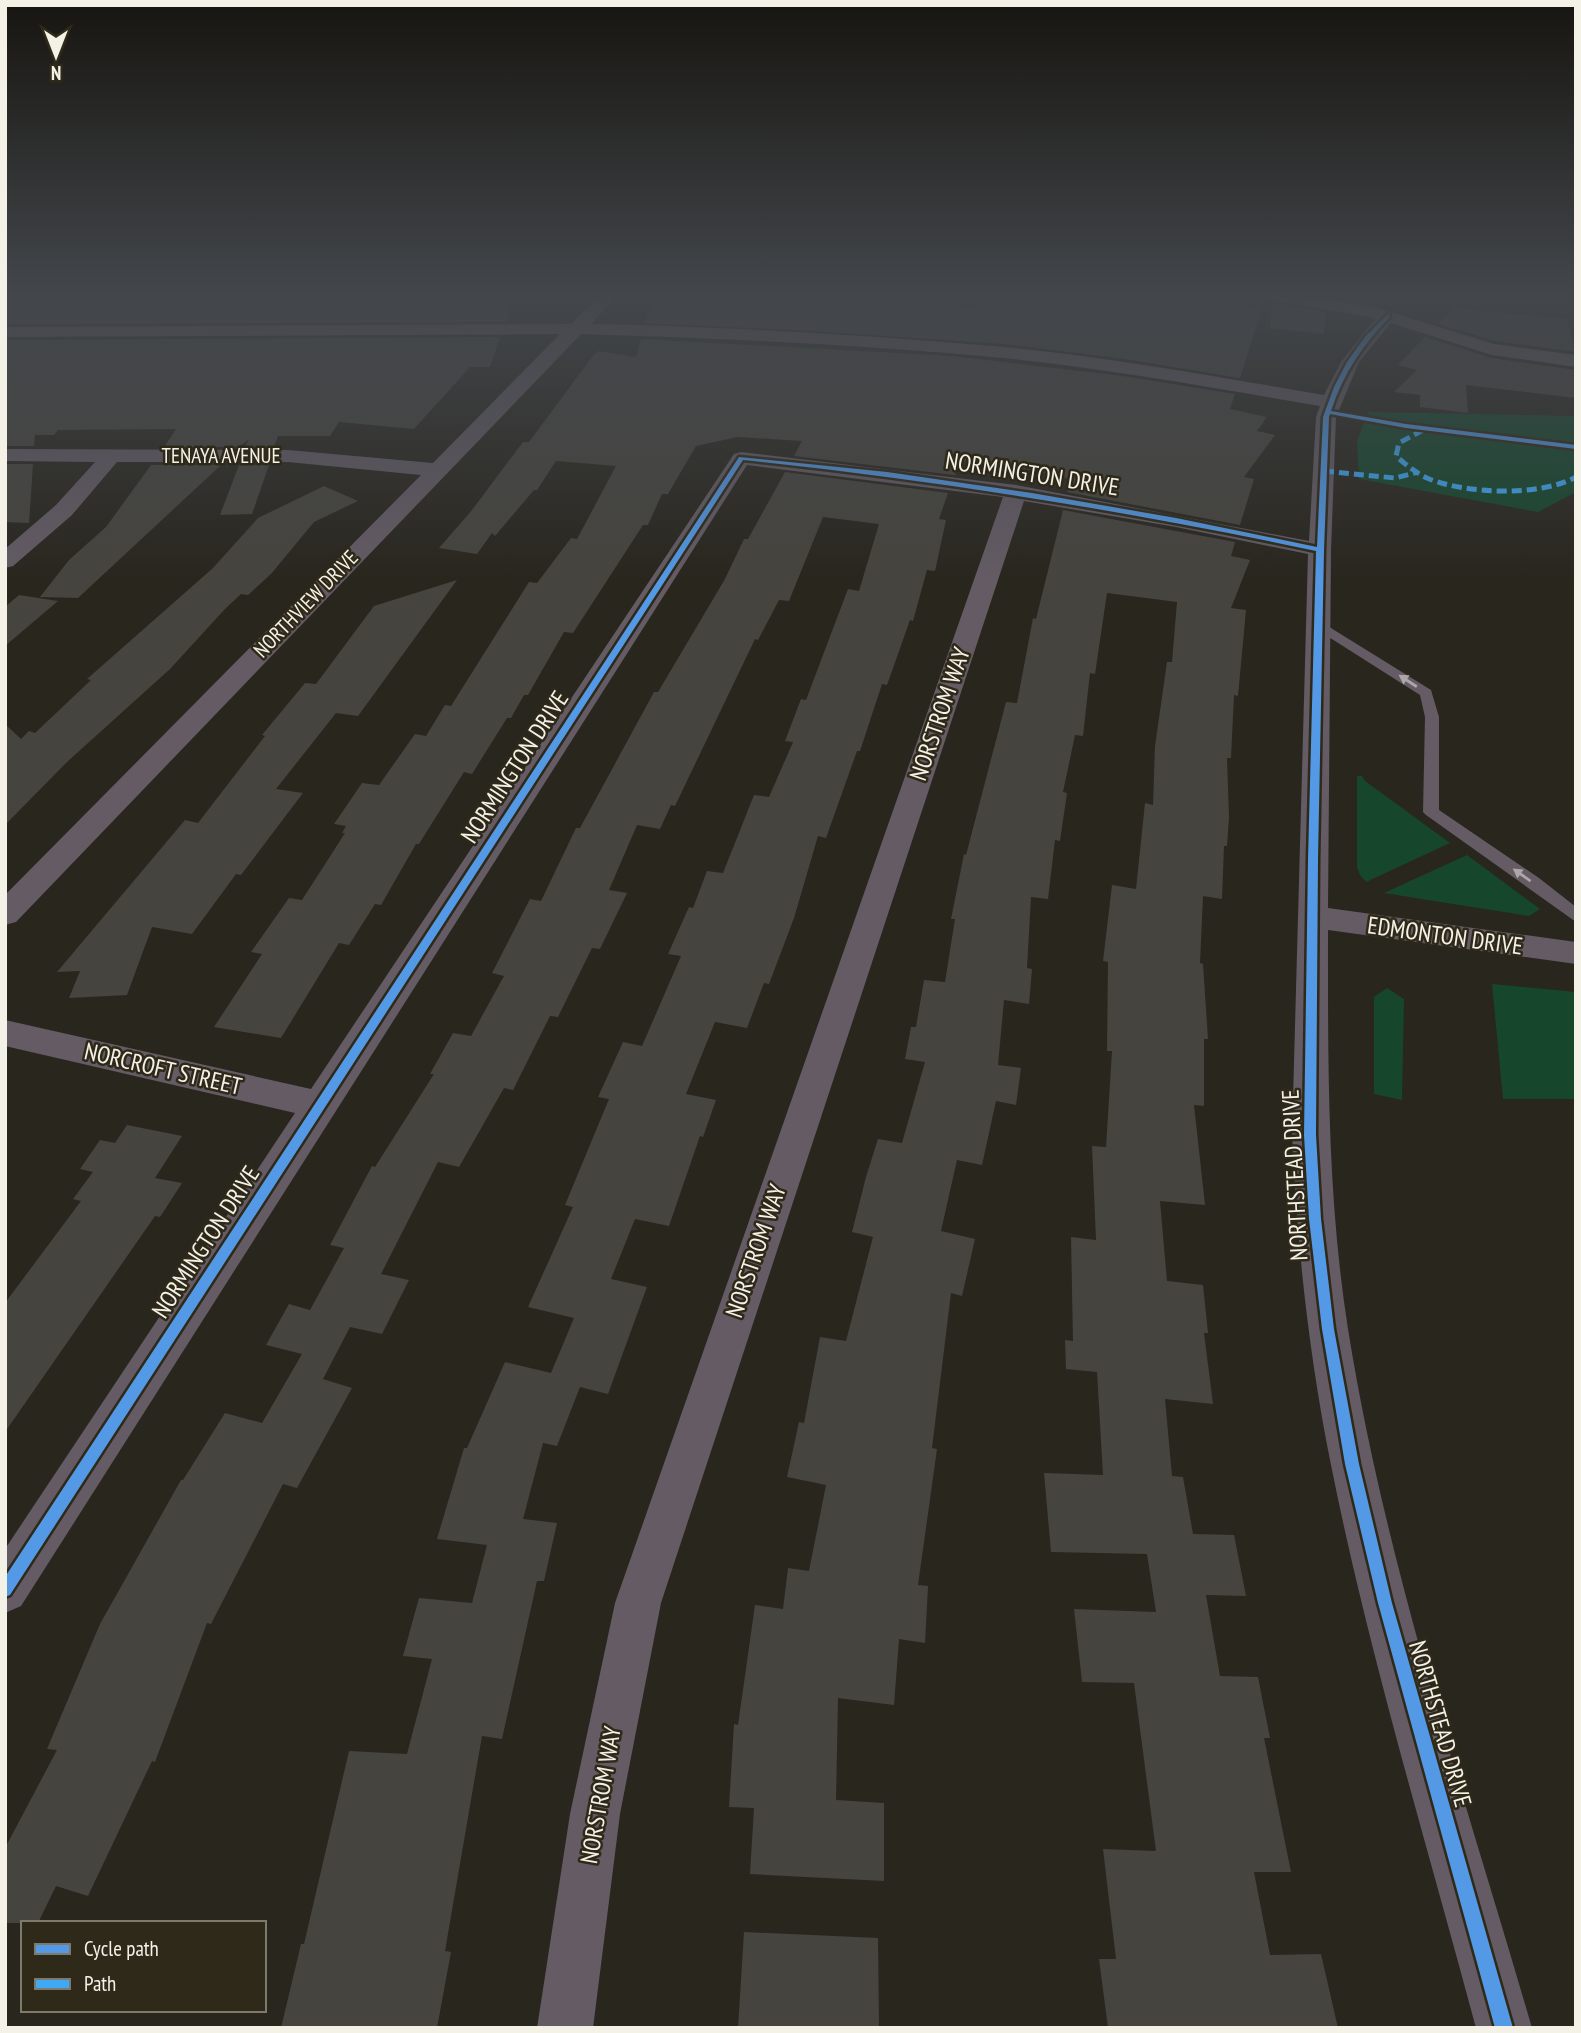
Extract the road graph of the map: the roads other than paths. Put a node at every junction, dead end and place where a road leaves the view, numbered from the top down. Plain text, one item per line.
1 (516, 390) edge
2 (1255, 390) edge
3 (1336, 390) edge
4 (1330, 402) junction
5 (5, 455) edge
6 (112, 455) junction
7 (436, 470) junction
8 (1016, 491) junction
9 (1320, 550) junction
10 (5, 561) edge
11 (1318, 624) junction
12 (5, 914) edge
13 (1576, 916) edge
14 (1314, 917) junction
15 (1576, 953) edge
16 (5, 1033) edge
17 (320, 1105) junction
18 (5, 1590) edge
19 (565, 2028) edge
20 (1504, 2028) edge

1 - 7 street, NORTHVIEW DRIVE
2 - 4 street
3 - 4 street, NORTHSTEAD DRIVE
4 - 9 street, NORTHSTEAD DRIVE
5 - 6 street, TENAYA AVENUE
6 - 7 street, TENAYA AVENUE
6 - 10 street
7 - 12 street, NORTHVIEW DRIVE
8 - 9 street, NORMINGTON DRIVE
8 - 17 street, NORMINGTON DRIVE
8 - 19 street, NORSTROM WAY
9 - 11 street, NORTHSTEAD DRIVE
13 -> 11 lane
11 - 14 street, NORTHSTEAD DRIVE
14 - 15 street, EDMONTON DRIVE
14 - 20 street, NORTHSTEAD DRIVE
16 - 17 street, NORCROFT STREET
17 - 18 street, NORMINGTON DRIVE

